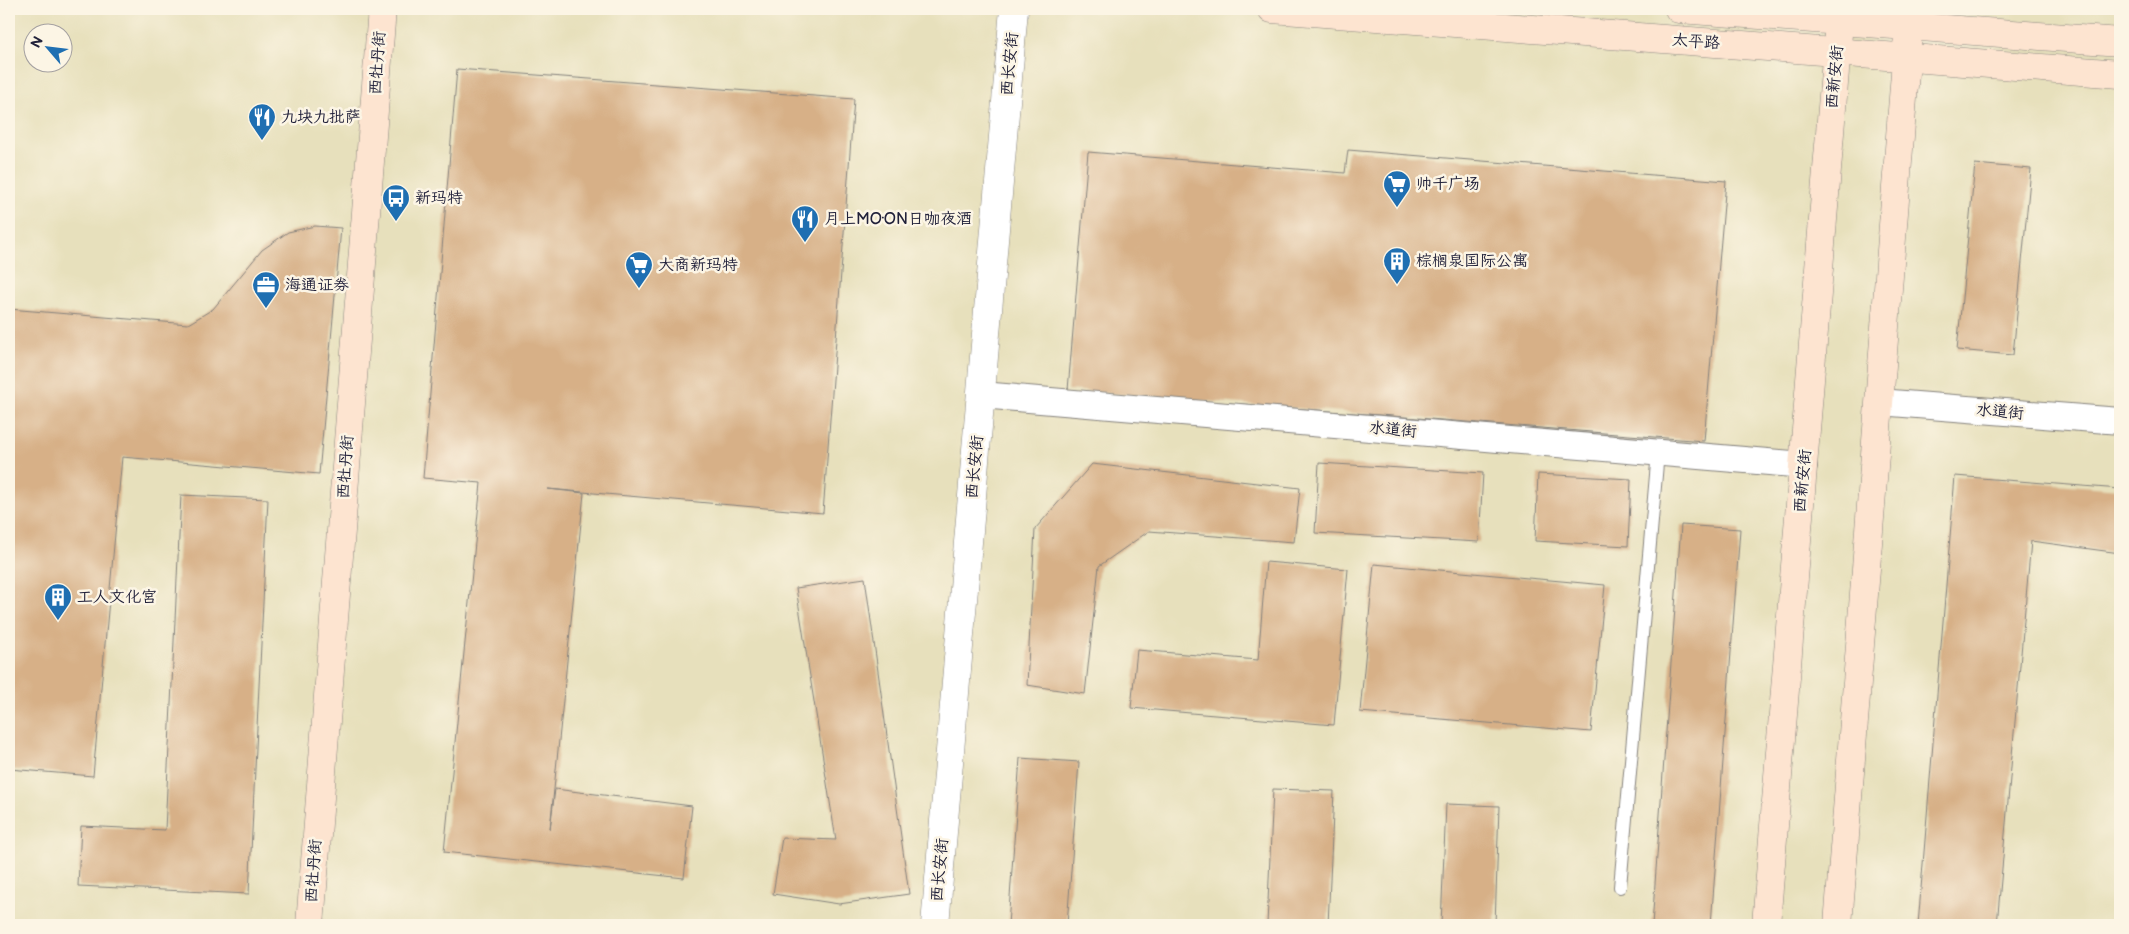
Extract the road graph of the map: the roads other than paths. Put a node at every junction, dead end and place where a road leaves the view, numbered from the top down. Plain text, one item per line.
1 (382, 9) edge
2 (1014, 9) edge
3 (1272, 9) edge
4 (1679, 9) edge
5 (1839, 30) edge
6 (1908, 33) edge
7 (2120, 42) edge
8 (2120, 74) edge
9 (981, 395) junction
10 (1879, 402) junction
11 (2120, 421) edge
12 (1658, 452) junction
13 (1804, 465) junction
14 (1620, 887) dead end
15 (310, 925) edge
16 (935, 925) edge
17 (1766, 925) edge
18 (1838, 925) edge

1 - 15 main road, 西牡丹街
2 - 9 street, 西长安街
3 - 5 main road, 太平路
4 - 5 main road, 太平路
5 - 6 main road, 太平路
5 - 13 main road, 西新安街
6 - 7 main road, 太平路
6 - 8 main road, 太平路
6 - 10 main road
9 - 12 street, 水道街
9 - 16 street, 西长安街
10 - 11 street, 水道街
10 - 18 main road
12 - 13 street, 水道街
12 - 14 lane
13 - 17 main road, 西新安街

